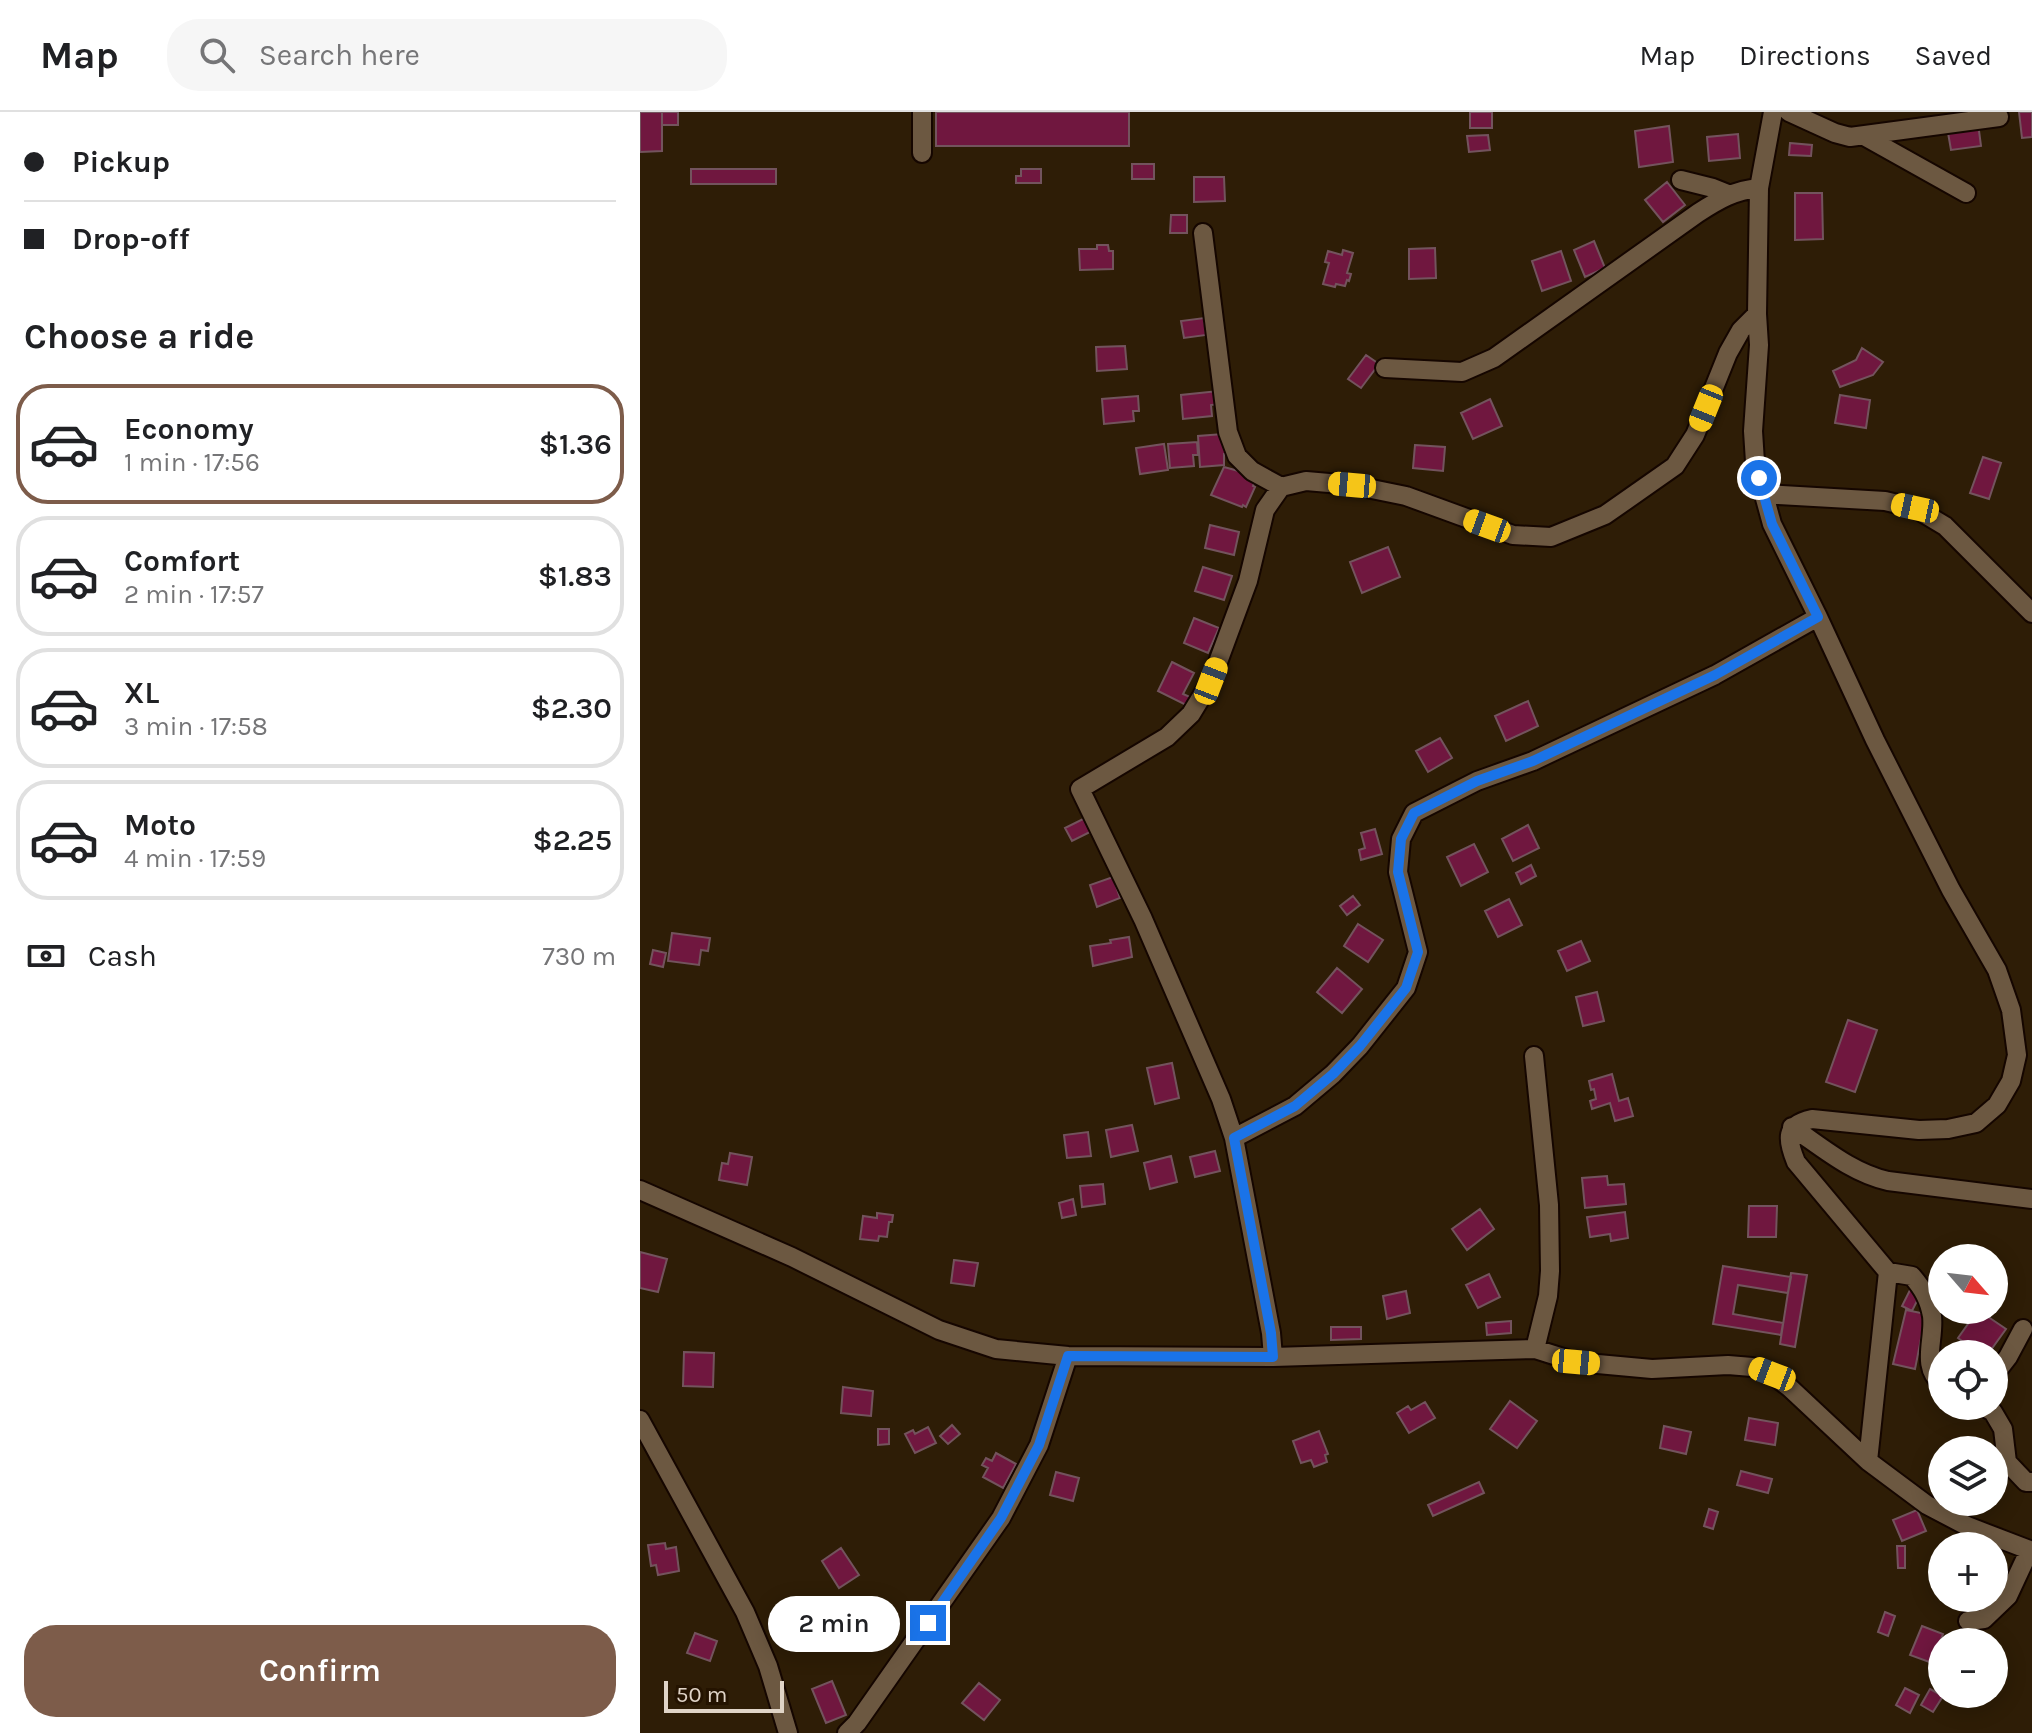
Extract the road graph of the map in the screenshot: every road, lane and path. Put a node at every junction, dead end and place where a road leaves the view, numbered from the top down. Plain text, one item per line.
1 (922, 112) edge
2 (1773, 112) edge
3 (1789, 112) edge
4 (1999, 117) dead end
5 (1864, 136) junction
6 (922, 153) dead end
7 (1681, 180) dead end
8 (1759, 188) junction
9 (1966, 193) dead end
10 (1728, 194) junction
11 (1203, 233) dead end
12 (1757, 314) junction
13 (1385, 368) dead end
14 (1281, 487) junction
15 (1763, 494) junction
16 (2032, 613) edge
17 (1818, 617) junction
18 (1534, 1056) dead end
19 (1792, 1127) junction
20 (1234, 1138) junction
21 (640, 1190) edge
22 (2032, 1199) edge
23 (1888, 1272) junction
24 (2023, 1329) dead end
25 (1930, 1340) edge
26 (1535, 1349) junction
27 (1068, 1356) junction
28 (1273, 1357) junction
29 (2008, 1357) edge
30 (640, 1420) edge
31 (1998, 1420) edge
32 (1868, 1461) junction
33 (2032, 1482) edge
34 (2031, 1551) edge
35 (1968, 1621) dead end
36 (788, 1733) edge
37 (847, 1733) edge

1 - 6 street
2 - 8 street
3 - 5 street
4 - 5 street
5 - 9 street
7 - 10 street
8 - 10 street
8 - 12 street
10 - 13 street
11 - 14 street
12 - 14 street
12 - 15 street
14 - 20 street
15 - 16 street
15 - 17 street
17 - 19 street
17 - 20 street
18 - 26 street
19 - 22 street
19 - 23 street
20 - 28 street
21 - 27 street
23 - 25 street
23 - 32 street
24 - 29 street
26 - 28 street
26 - 32 street
27 - 28 street
27 - 37 street
30 - 36 street
31 - 33 street
32 - 34 street
34 - 35 street

